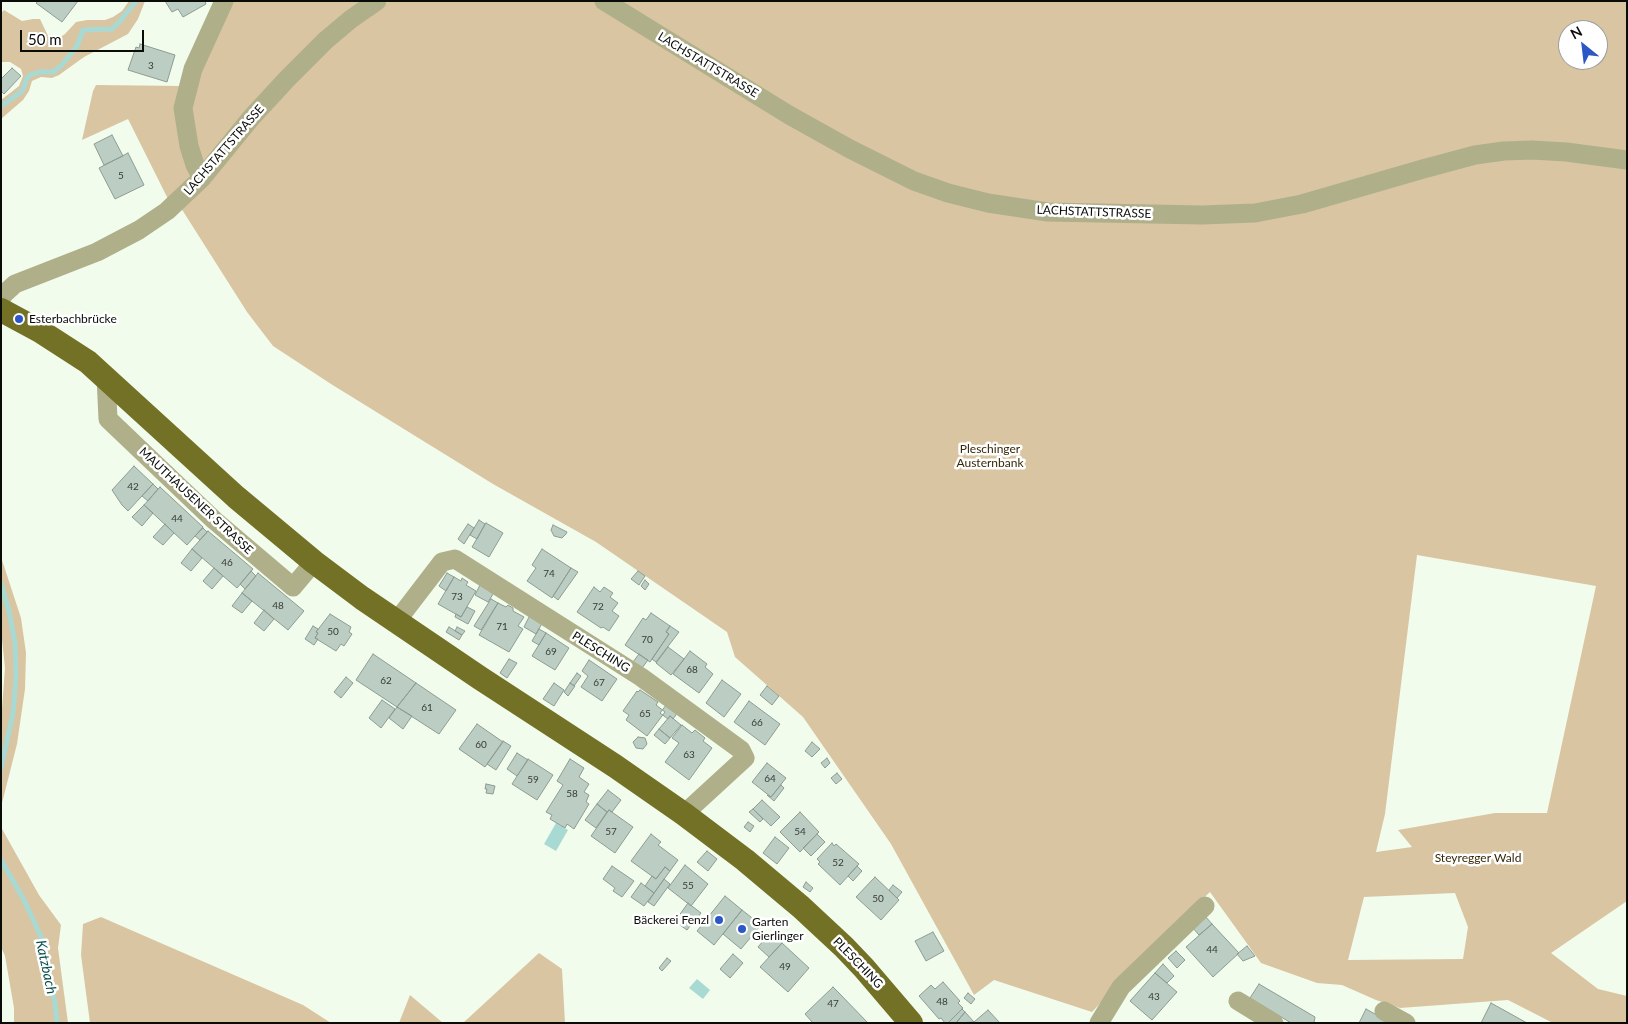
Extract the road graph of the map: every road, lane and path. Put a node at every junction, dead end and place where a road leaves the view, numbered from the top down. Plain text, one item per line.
1 (224, 1) edge
2 (377, 1) edge
3 (604, 1) edge
4 (1627, 160) edge
5 (202, 178) junction
6 (1, 299) edge
7 (1, 310) edge
8 (106, 377) junction
9 (314, 562) junction
10 (396, 622) junction
11 (684, 814) junction
12 (1205, 906) dead end
13 (1238, 1001) dead end
14 (1384, 1011) dead end
15 (911, 1023) edge
16 (1099, 1023) edge
17 (1274, 1023) edge
18 (1406, 1023) edge

1 - 5 street
2 - 5 street, LACHSTATTSTRASSE
3 - 4 street, LACHSTATTSTRASSE
5 - 6 street, LACHSTATTSTRASSE
7 - 8 main road
8 - 9 main road
8 - 9 street, MAUTHAUSENER STRASSE
9 - 10 main road, PLESCHING
10 - 11 main road, PLESCHING
10 - 11 street, PLESCHING
11 - 15 main road, PLESCHING
12 - 16 street
13 - 17 street
14 - 18 street

